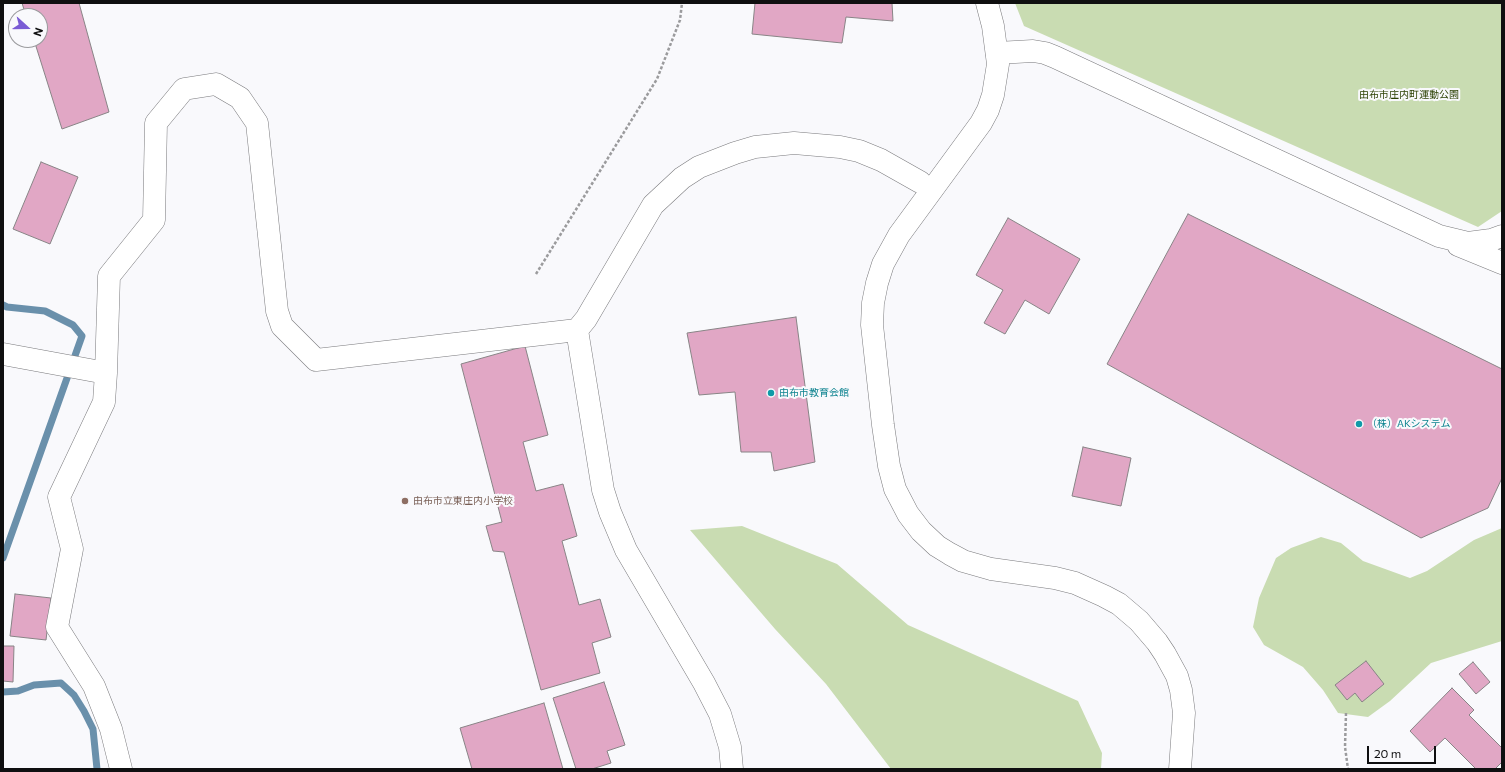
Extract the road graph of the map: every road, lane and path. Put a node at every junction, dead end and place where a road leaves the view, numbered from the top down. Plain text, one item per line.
1 (682, 3) edge
2 (987, 3) edge
3 (997, 53) junction
4 (920, 182) dead end
5 (1439, 236) junction
6 (1502, 236) edge
7 (1502, 263) edge
8 (536, 274) dead end
9 (577, 330) junction
10 (3, 354) edge
11 (106, 373) junction
12 (1346, 713) dead end
13 (121, 769) edge
14 (732, 769) edge
15 (1180, 769) edge
16 (1348, 769) edge

1 - 8 path
2 - 3 street
3 - 5 street
3 - 15 street
4 - 9 street
5 - 6 street
5 - 7 street
9 - 11 street
9 - 14 street
10 - 11 street
11 - 13 street
12 - 16 path

